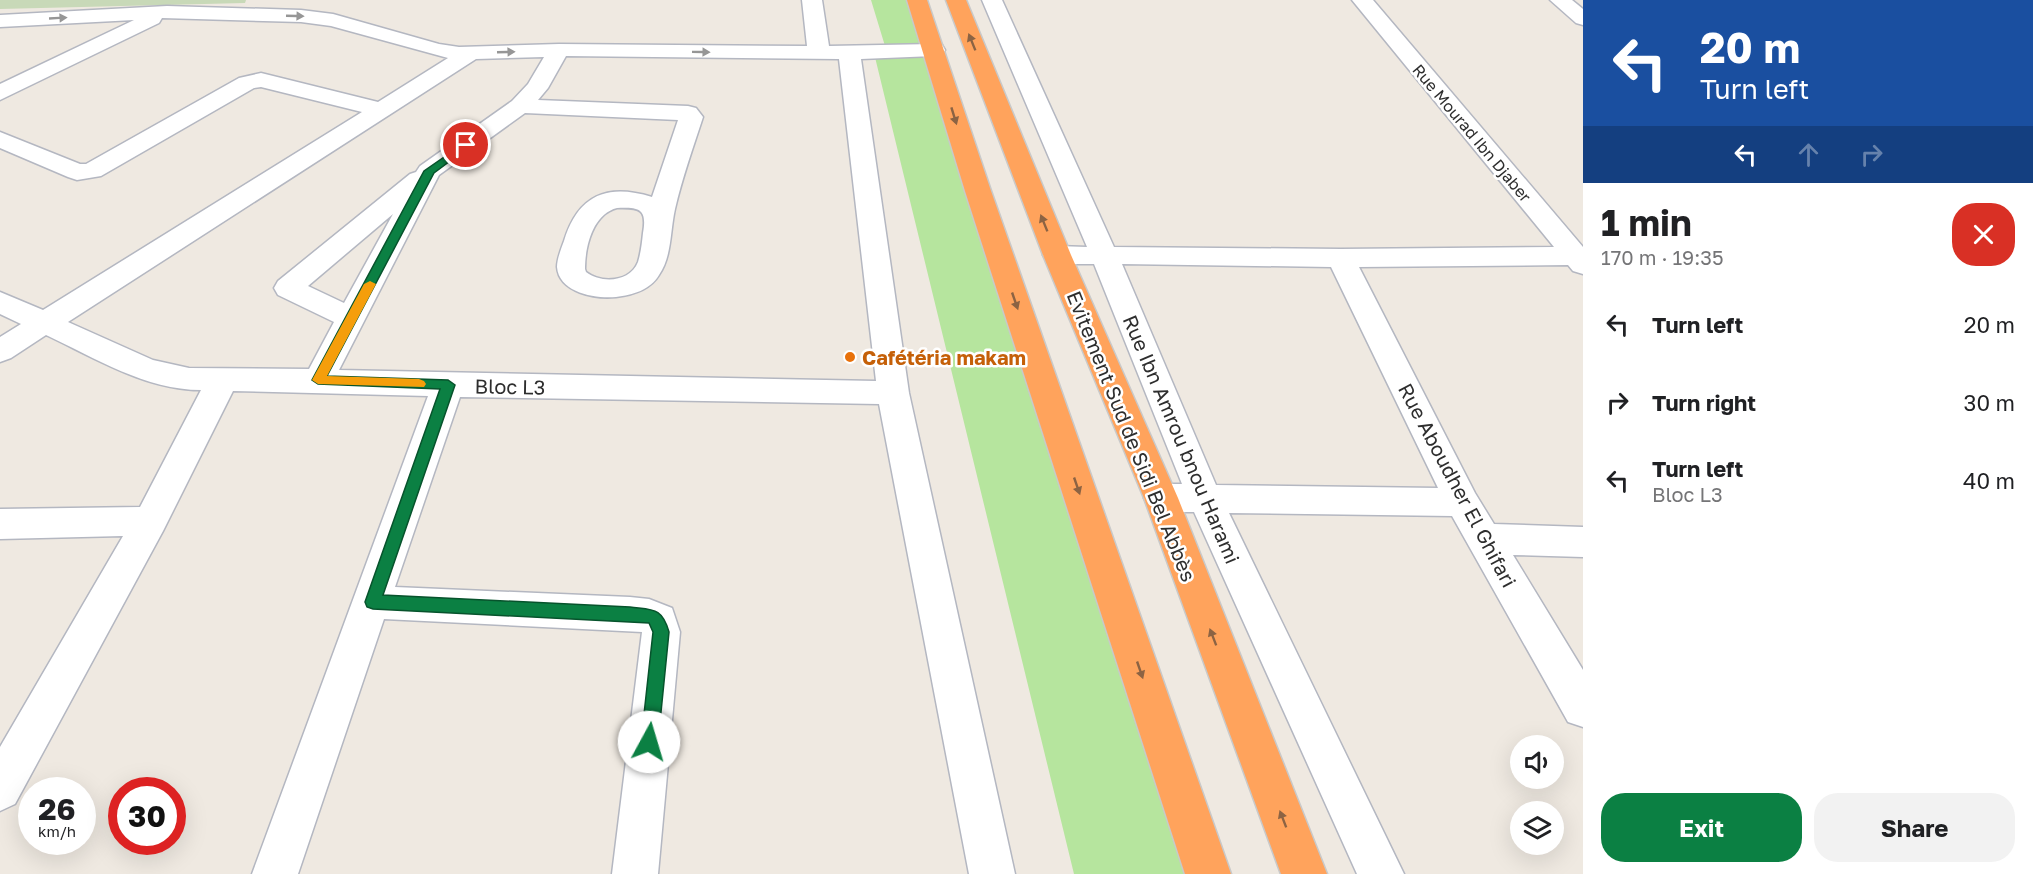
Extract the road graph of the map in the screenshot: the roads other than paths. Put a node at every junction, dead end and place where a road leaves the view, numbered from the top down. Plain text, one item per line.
1 (812, 0) edge
2 (917, 0) edge
3 (956, 0) edge
4 (992, 0) edge
5 (1362, 0) edge
6 (1560, 0) edge
7 (258, 7) edge
8 (166, 12) junction
9 (1583, 19) edge
10 (0, 21) edge
11 (560, 50) junction
12 (934, 50) junction
13 (471, 53) junction
14 (819, 53) junction
15 (849, 53) junction
16 (0, 93) edge
17 (520, 106) junction
18 (379, 109) junction
19 (0, 140) edge
20 (429, 171) junction
21 (658, 220) dead end
22 (1057, 255) junction
23 (1104, 255) junction
24 (1341, 258) junction
25 (1579, 261) edge
26 (0, 302) edge
27 (352, 319) junction
28 (44, 322) junction
29 (0, 351) edge
30 (318, 380) junction
31 (222, 381) junction
32 (448, 385) junction
33 (892, 393) junction
34 (1161, 498) junction
35 (1205, 499) junction
36 (1462, 502) junction
37 (150, 521) junction
38 (0, 524) edge
39 (1483, 539) junction
40 (1583, 542) edge
41 (373, 602) junction
42 (1583, 708) edge
43 (0, 789) edge
44 (275, 874) edge
45 (635, 874) edge
46 (992, 874) edge
47 (1208, 874) edge
48 (1304, 874) edge
49 (1381, 874) edge

1 - 14 street
2 - 12 highway
22 -> 3 highway, Evitement Sud de Sidi Bel Abbès
4 - 23 street, Rue Ibn Amrou bnou Harami
5 - 25 street, Rue Mourad Ibn Djaber
6 - 9 street
7 - 8 street
7 -> 13 street
10 -> 8 street
8 - 16 street
13 -> 11 street
11 -> 14 street
11 - 17 street
12 - 15 street
12 -> 47 highway
13 - 18 street
14 - 15 street
15 - 33 street
17 - 20 street
17 - 21 street
18 - 19 street
18 - 28 street
20 - 27 street
20 - 27 street
22 - 23 street
22 - 34 highway, Evitement Sud de Sidi Bel Abbès
23 - 24 street
23 - 35 street, Rue Ibn Amrou bnou Harami
24 - 25 street
24 - 36 street, Rue Aboudher El Ghifari
26 - 28 street, Bloc L3
27 - 30 street
28 - 29 street
28 - 31 street, Bloc L3
30 - 31 street, Bloc L3
30 - 32 street, Bloc L3
31 - 37 street
32 - 33 street, Bloc L3
32 - 41 street
33 - 46 street
34 - 35 street
48 -> 34 highway, Evitement Sud de Sidi Bel Abbès
35 - 36 street
35 - 49 street, Rue Ibn Amrou bnou Harami
36 - 39 street, Rue Aboudher El Ghifari
37 - 38 street
37 - 43 street
39 - 40 street
39 - 42 street, Rue Aboudher El Ghifari
41 - 44 street
41 - 45 street

